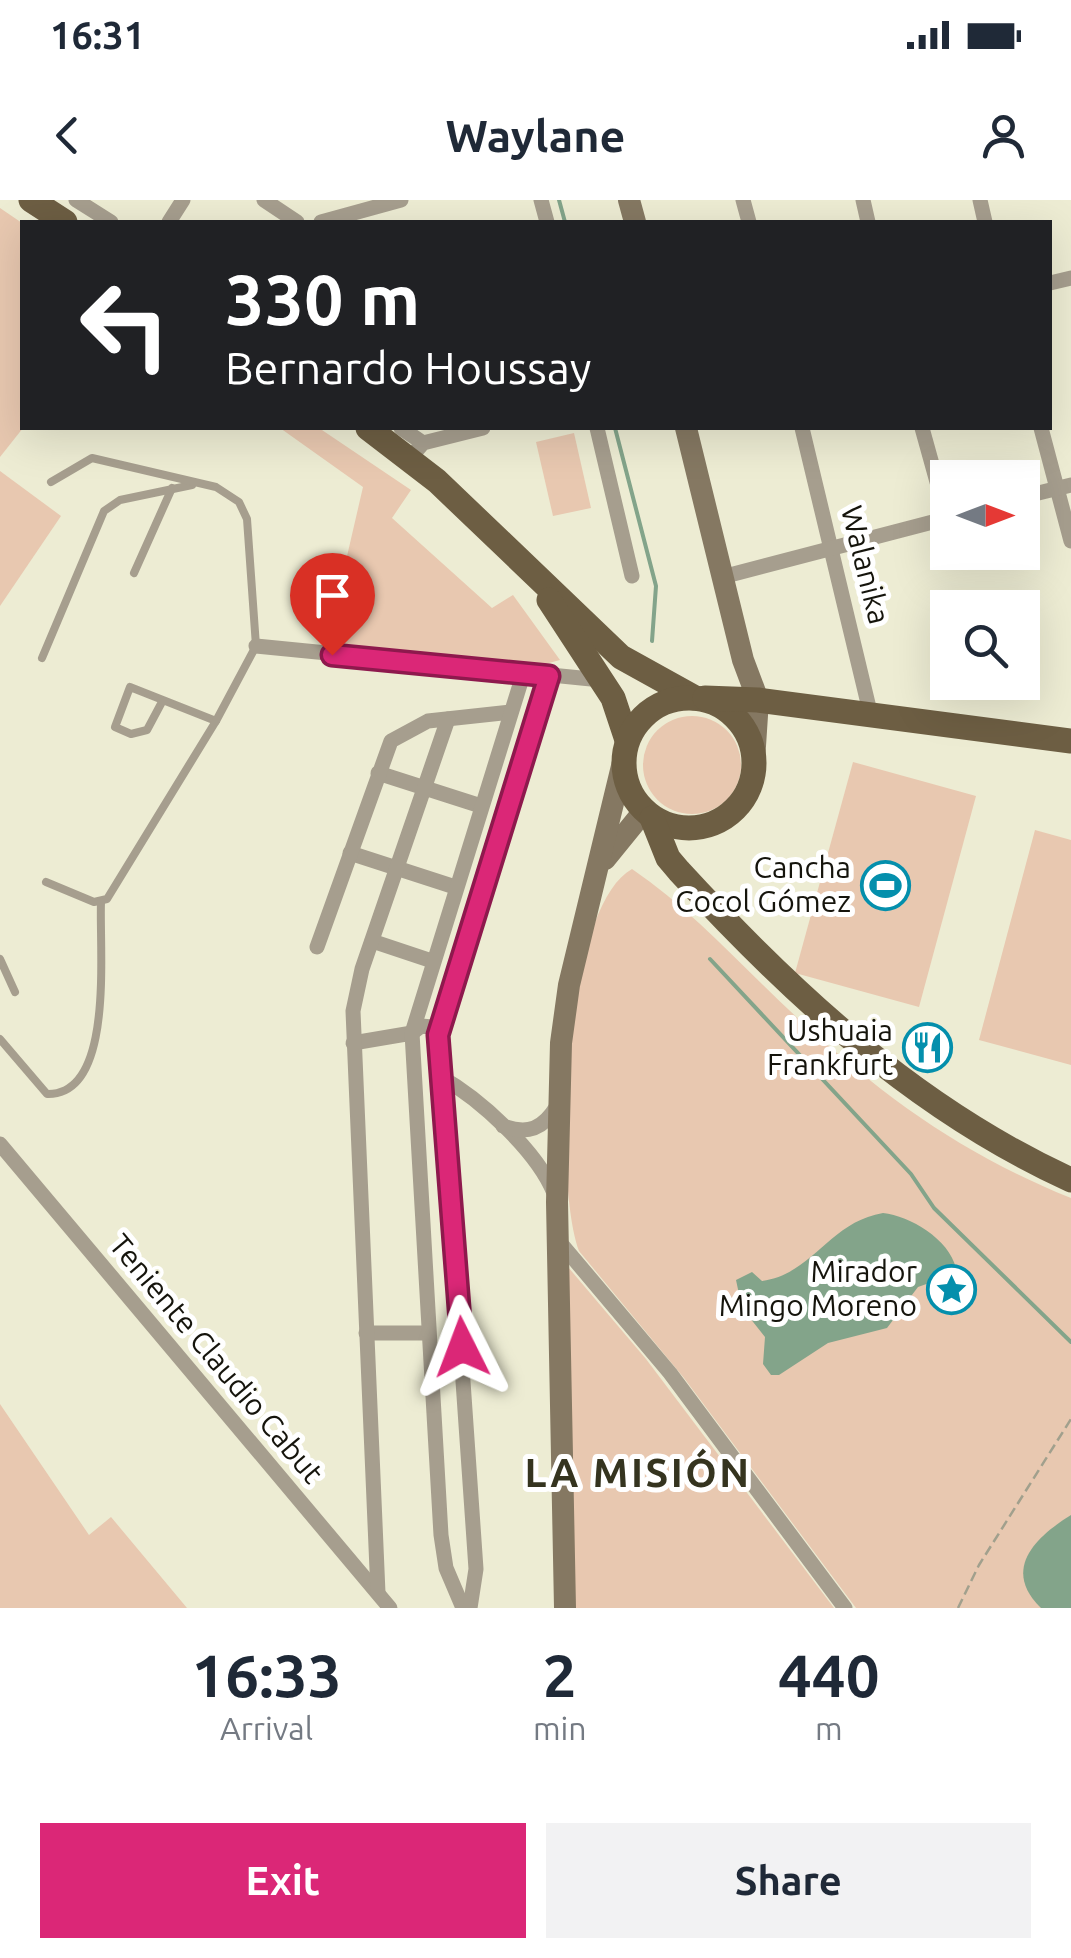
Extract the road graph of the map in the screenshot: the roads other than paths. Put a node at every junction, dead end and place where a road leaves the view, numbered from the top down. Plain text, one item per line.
1 (31, 200) edge
2 (76, 200) edge
3 (264, 200) edge
4 (401, 200) edge
5 (62, 220) edge
6 (107, 220) edge
7 (294, 220) edge
8 (328, 220) edge
9 (372, 430) edge
10 (402, 430) edge
11 (477, 430) edge
12 (597, 430) edge
13 (686, 430) edge
14 (803, 430) edge
15 (923, 430) edge
16 (1042, 430) edge
17 (417, 450) junction
18 (931, 460) edge
19 (51, 482) dead end
20 (206, 485) junction
21 (1064, 486) edge
22 (172, 488) junction
23 (930, 522) edge
24 (1071, 541) edge
25 (833, 548) junction
26 (134, 573) dead end
27 (632, 576) dead end
28 (722, 577) junction
29 (535, 579) junction
30 (256, 646) junction
31 (42, 658) dead end
32 (523, 676) junction
33 (549, 676) junction
34 (602, 680) junction
35 (697, 698) junction
36 (750, 699) junction
37 (163, 700) junction
38 (511, 712) junction
39 (871, 716) junction
40 (448, 719) junction
41 (221, 720) junction
42 (1071, 741) edge
43 (625, 751) junction
44 (754, 761) junction
45 (378, 773) junction
46 (424, 788) junction
47 (481, 806) junction
48 (648, 814) junction
49 (350, 853) junction
50 (397, 868) junction
51 (594, 880) junction
52 (46, 882) dead end
53 (455, 886) junction
54 (101, 902) junction
55 (372, 942) junction
56 (318, 947) dead end
57 (0, 958) edge
58 (432, 961) junction
59 (15, 992) dead end
60 (412, 1033) junction
61 (438, 1035) junction
62 (0, 1039) edge
63 (353, 1043) junction
64 (441, 1076) junction
65 (557, 1106) junction
66 (443, 1108) junction
67 (415, 1109) junction
68 (502, 1126) junction
69 (0, 1144) edge
70 (1071, 1180) edge
71 (557, 1202) junction
72 (558, 1240) junction
73 (428, 1332) junction
74 (366, 1333) junction
75 (378, 1593) junction
76 (390, 1608) edge
77 (467, 1608) edge
78 (565, 1608) edge
79 (845, 1608) edge

1 - 5 main road
2 - 6 street
3 - 7 street
4 - 8 street
9 - 17 main road
10 - 17 street
11 - 17 street
12 - 27 street
13 - 28 street
14 - 25 street, Walanika
15 - 18 street
16 - 21 street
17 - 29 main road
19 - 20 lane
20 - 22 lane
20 - 30 lane
21 - 24 street
22 - 26 lane
22 - 31 lane
23 - 25 street
25 - 28 street
25 - 39 street, Walanika
28 - 36 street
29 - 34 main road
29 - 35 main road
30 - 32 street
30 - 41 lane
32 - 33 street
32 - 38 street
33 - 34 street
33 - 61 street
34 - 43 main road
35 - 36 main road
35 - 43 main road
35 - 44 main road
36 - 39 main road
36 - 44 street
37 - 37 lane
37 - 41 lane
38 - 40 street
38 - 47 street
39 - 42 main road
40 - 45 street
40 - 46 street
41 - 54 lane
43 - 48 main road
43 - 51 street
44 - 48 main road
45 - 46 street
45 - 49 street
46 - 47 street
46 - 50 street
47 - 53 street
48 - 51 street
48 - 70 main road
49 - 50 street
49 - 56 street
50 - 53 street
50 - 55 street
51 - 65 street
52 - 54 lane
53 - 58 street
54 - 62 lane
55 - 58 street
55 - 63 street
57 - 59 lane
58 - 60 street
60 - 61 street
60 - 63 street
60 - 67 street
61 - 64 street
63 - 74 street
64 - 66 street
64 - 68 street
65 - 68 street
65 - 71 street
66 - 67 street
66 - 77 street
67 - 73 street
68 - 71 street
69 - 75 street, Teniente Claudio Cabut
71 - 72 street
72 - 78 street
72 - 79 street
73 - 74 street
73 - 77 street
74 - 75 street
75 - 76 street, Teniente Claudio Cabut

